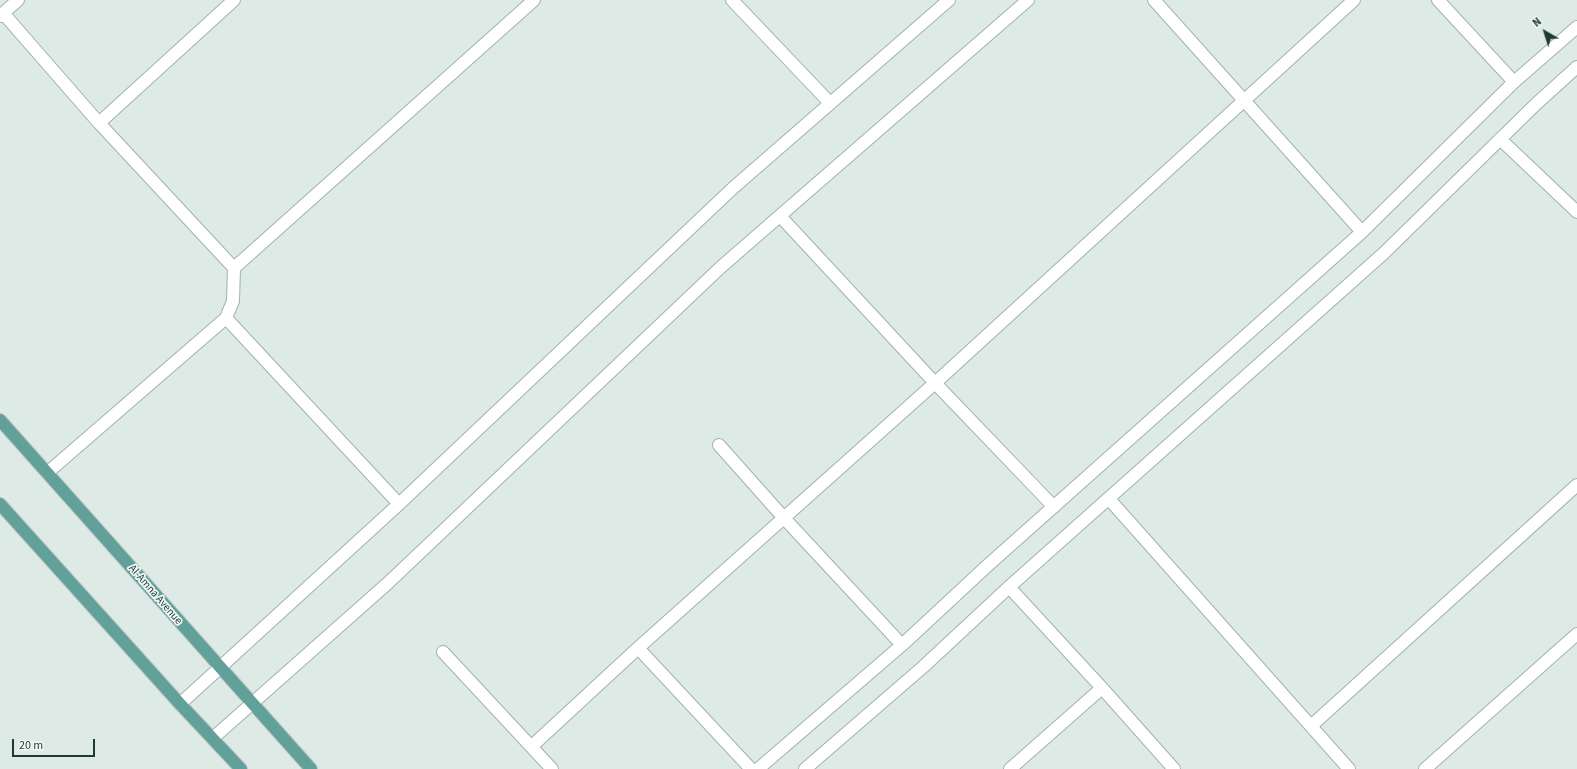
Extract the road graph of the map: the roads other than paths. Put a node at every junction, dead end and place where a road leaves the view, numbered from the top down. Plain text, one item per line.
1 (18, 0) edge
2 (234, 0) edge
3 (534, 0) edge
4 (732, 0) edge
5 (948, 0) edge
6 (1028, 0) edge
7 (1154, 0) edge
8 (1354, 0) edge
9 (1438, 0) edge
10 (2, 15) edge
11 (1577, 27) edge
12 (1577, 68) edge
13 (1514, 82) junction
14 (1245, 100) junction
15 (830, 103) junction
16 (99, 123) junction
17 (1500, 139) junction
18 (1577, 212) edge
19 (780, 216) junction
20 (1362, 232) junction
21 (234, 268) junction
22 (226, 318) junction
23 (934, 383) junction
24 (0, 420) edge
25 (719, 445) dead end
26 (47, 473) junction
27 (1577, 485) edge
28 (1109, 499) junction
29 (0, 504) edge
30 (399, 504) junction
31 (1054, 507) junction
32 (784, 518) junction
33 (1009, 587) junction
34 (1577, 634) edge
35 (902, 645) junction
36 (638, 648) junction
37 (443, 652) dead end
38 (220, 668) junction
39 (1102, 688) junction
40 (251, 703) junction
41 (180, 704) junction
42 (1312, 726) junction
43 (213, 738) junction
44 (532, 746) junction
45 (1016, 767) edge
46 (241, 769) edge
47 (310, 769) edge
48 (552, 769) edge
49 (751, 769) edge
50 (758, 769) edge
51 (804, 769) edge
52 (1174, 769) edge
53 (1348, 769) edge
54 (1425, 769) edge

1 - 10 street
2 - 16 street
3 - 21 street
4 - 15 street
5 - 15 street
6 - 19 street
7 - 14 street
8 - 14 street
9 - 13 street
10 - 16 street
11 - 13 street
12 - 17 street
13 - 20 street
14 - 20 street
14 - 23 street
15 - 30 street
16 - 21 street
17 - 18 street
17 - 28 street
19 - 23 street
19 - 40 street
20 - 31 street
21 - 22 street
22 - 26 street
22 - 30 street
23 - 31 street
23 - 32 street
24 - 26 main road, Al-Amna Avenue
25 - 32 street
26 - 38 main road, Al-Amna Avenue
27 - 42 street
28 - 33 street
28 - 42 street
29 - 41 main road
30 - 38 street
31 - 35 street
32 - 35 street
32 - 36 street
33 - 39 street
33 - 51 street
34 - 54 street
35 - 50 street
36 - 44 street
36 - 49 street
37 - 44 street
38 - 40 main road, Al-Amna Avenue
38 - 41 street
39 - 45 street
39 - 52 street
40 - 43 street
40 - 47 main road, Al-Amna Avenue
41 - 43 main road
42 - 53 street
43 - 46 main road
44 - 48 street

